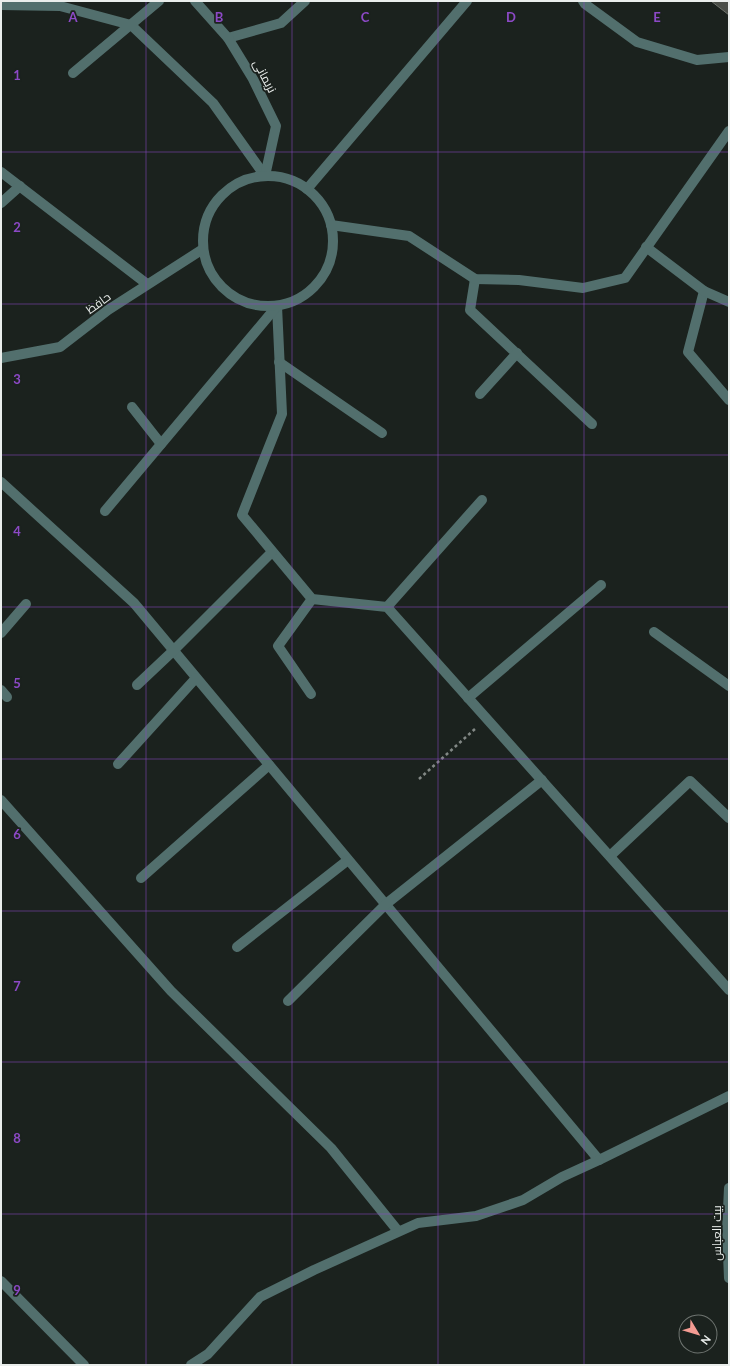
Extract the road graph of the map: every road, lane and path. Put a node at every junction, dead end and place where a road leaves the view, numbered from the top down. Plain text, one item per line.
1 (159, 1) edge
2 (195, 1) edge
3 (305, 1) edge
4 (467, 1) edge
5 (583, 1) edge
6 (1, 5) edge
7 (131, 24) junction
8 (228, 38) junction
9 (729, 57) edge
10 (73, 73) dead end
11 (729, 131) edge
12 (1, 172) edge
13 (265, 176) junction
14 (20, 186) junction
15 (307, 189) junction
16 (1, 203) edge
17 (331, 226) junction
18 (646, 247) junction
19 (203, 249) junction
20 (474, 279) junction
21 (147, 284) junction
22 (704, 291) junction
23 (729, 302) edge
24 (277, 306) junction
25 (517, 353) junction
26 (1, 358) edge
27 (280, 362) junction
28 (480, 394) dead end
29 (729, 400) edge
30 (132, 408) dead end
31 (592, 424) dead end
32 (382, 433) dead end
33 (161, 444) junction
34 (1, 482) edge
35 (482, 500) dead end
36 (105, 510) dead end
37 (272, 552) junction
38 (601, 585) dead end
39 (312, 599) junction
40 (26, 604) dead end
41 (387, 607) junction
42 (654, 632) dead end
43 (1, 633) edge
44 (173, 651) junction
45 (196, 678) junction
46 (137, 685) dead end
47 (729, 686) edge
48 (311, 694) dead end
49 (468, 698) junction
50 (487, 718) junction
51 (118, 764) dead end
52 (269, 765) junction
53 (419, 779) dead end
54 (542, 780) junction
55 (1, 800) edge
56 (729, 818) edge
57 (610, 856) junction
58 (348, 860) junction
59 (141, 878) dead end
60 (386, 904) junction
61 (237, 947) dead end
62 (729, 990) edge
63 (288, 1001) dead end
64 (729, 1096) edge
65 (600, 1160) junction
66 (729, 1188) edge
67 (728, 1230) edge
68 (398, 1231) junction
69 (729, 1278) edge
70 (1, 1281) edge
71 (84, 1365) edge
72 (191, 1365) edge

1 - 7 street
2 - 8 street, نریمانی
3 - 8 street
4 - 15 street
5 - 9 street
6 - 7 street
7 - 10 street
7 - 13 street
8 - 13 street, نریمانی
11 - 18 street
12 - 14 street
13 - 15 street
13 - 19 street
14 - 16 street
14 - 21 street
15 - 17 street
17 - 20 street
17 - 24 street
18 - 20 street
18 - 22 street
19 - 21 street, حافظ
19 - 24 street
20 - 25 street
21 - 26 street, حافظ
22 - 23 street
22 - 29 street
24 - 27 street
24 - 33 street
25 - 28 street
25 - 31 street
27 - 32 street
27 - 37 street
30 - 33 street
33 - 36 street
34 - 44 street
35 - 41 street
37 - 39 street
37 - 44 street
38 - 49 street
39 - 41 street
39 - 48 street
40 - 43 street
41 - 49 street
42 - 47 street
44 - 45 street
44 - 46 street
45 - 51 street
45 - 52 street
49 - 50 street
50 - 53 path
50 - 54 street
52 - 58 street
52 - 59 street
54 - 57 street
54 - 60 street
55 - 68 street
56 - 57 street
57 - 62 street
58 - 60 street
58 - 61 street
60 - 63 street
60 - 65 street
64 - 65 street
65 - 68 street
66 - 67 street, بیت العباس
67 - 69 street, بیت العباس
68 - 72 street
70 - 71 street

